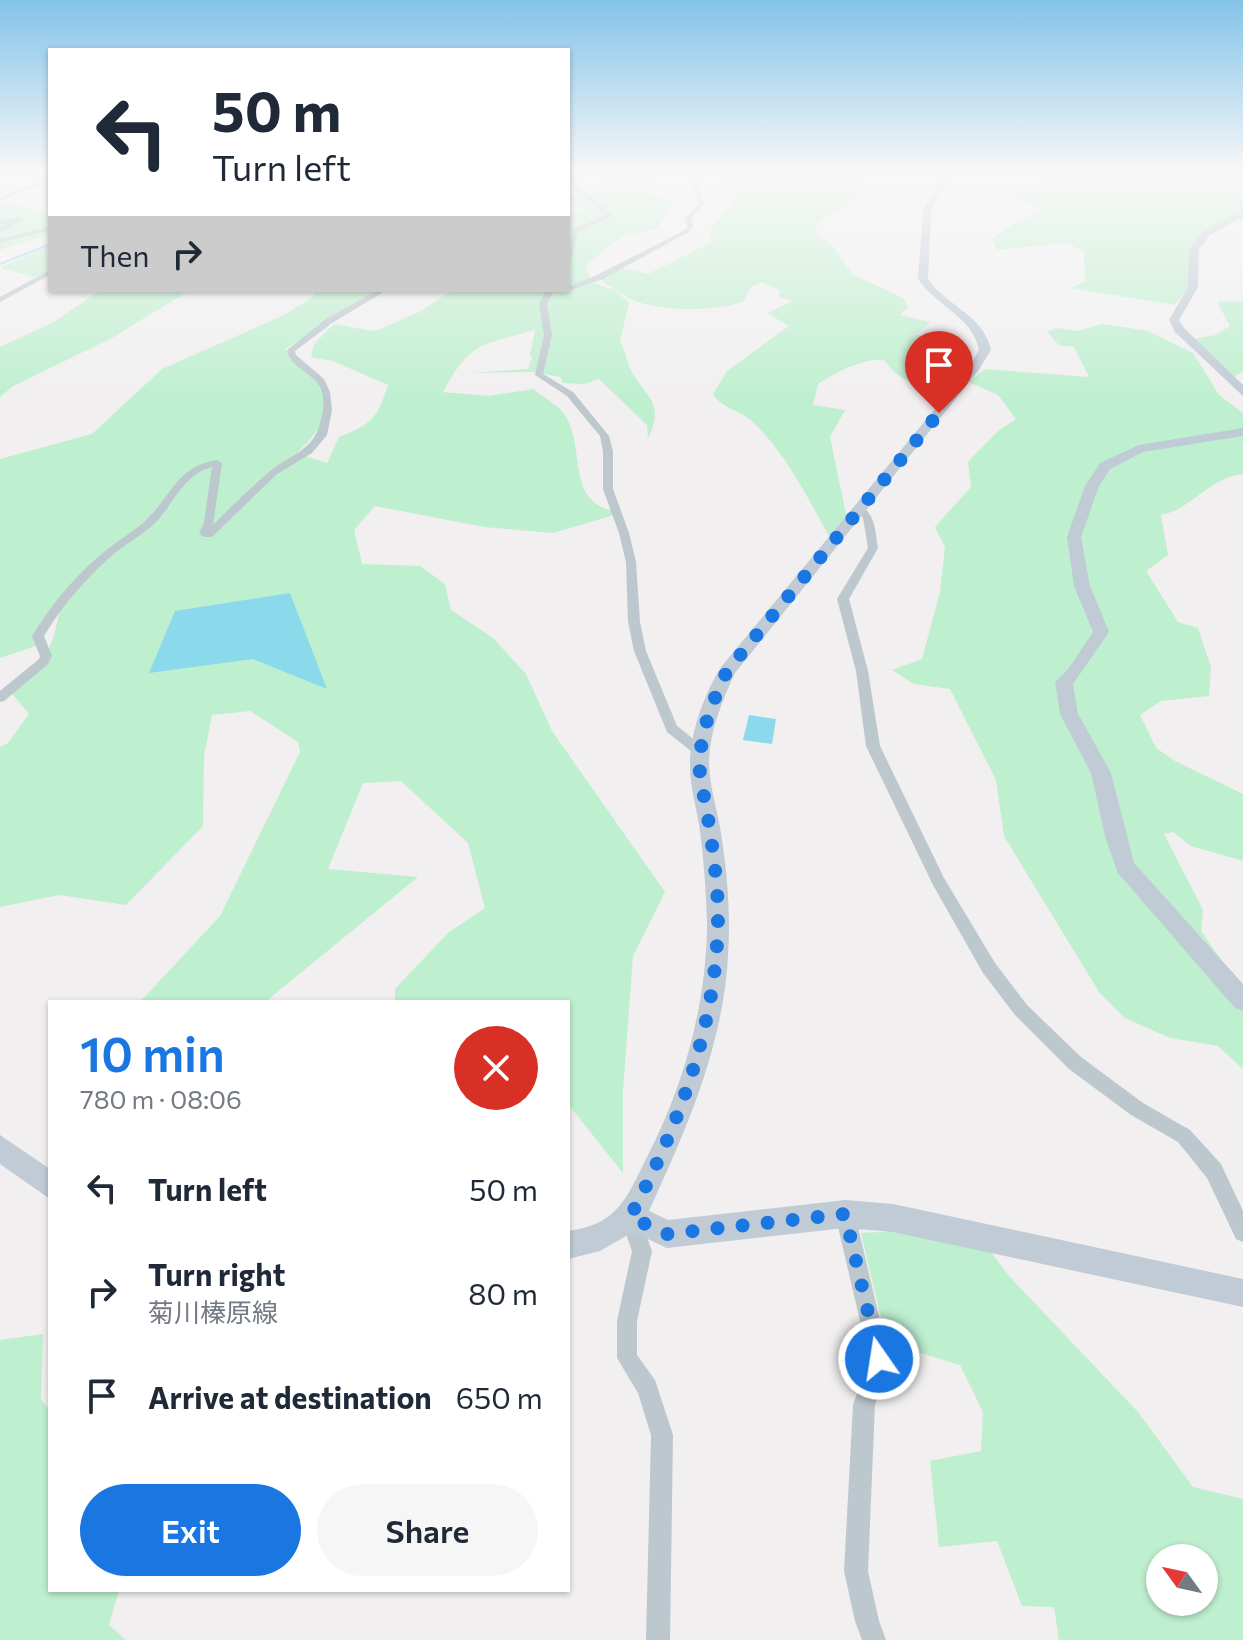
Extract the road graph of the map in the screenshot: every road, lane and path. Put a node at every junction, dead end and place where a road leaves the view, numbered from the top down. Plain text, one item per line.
1 (654, 249) edge
2 (925, 249) edge
3 (1195, 249) edge
4 (48, 273) edge
5 (34, 282) junction
6 (570, 289) edge
7 (0, 291) edge
8 (380, 292) edge
9 (548, 294) edge
10 (0, 300) edge
11 (1243, 392) edge
12 (1243, 432) edge
13 (861, 509) junction
14 (0, 698) edge
15 (701, 752) junction
16 (1243, 1001) edge
17 (0, 1148) edge
18 (48, 1184) edge
19 (845, 1214) junction
20 (630, 1217) junction
21 (1243, 1232) edge
22 (570, 1245) edge
23 (1243, 1293) edge
24 (658, 1640) edge
25 (874, 1640) edge

1 - 6 street
2 - 13 main road
3 - 11 main road
4 - 5 street
5 - 7 street
5 - 10 street
8 - 14 street
9 - 15 street
12 - 16 main road
13 - 15 main road
13 - 21 street
15 - 20 main road
17 - 18 main road
19 - 20 main road
19 - 23 main road
19 - 25 street
20 - 22 main road
20 - 24 street

